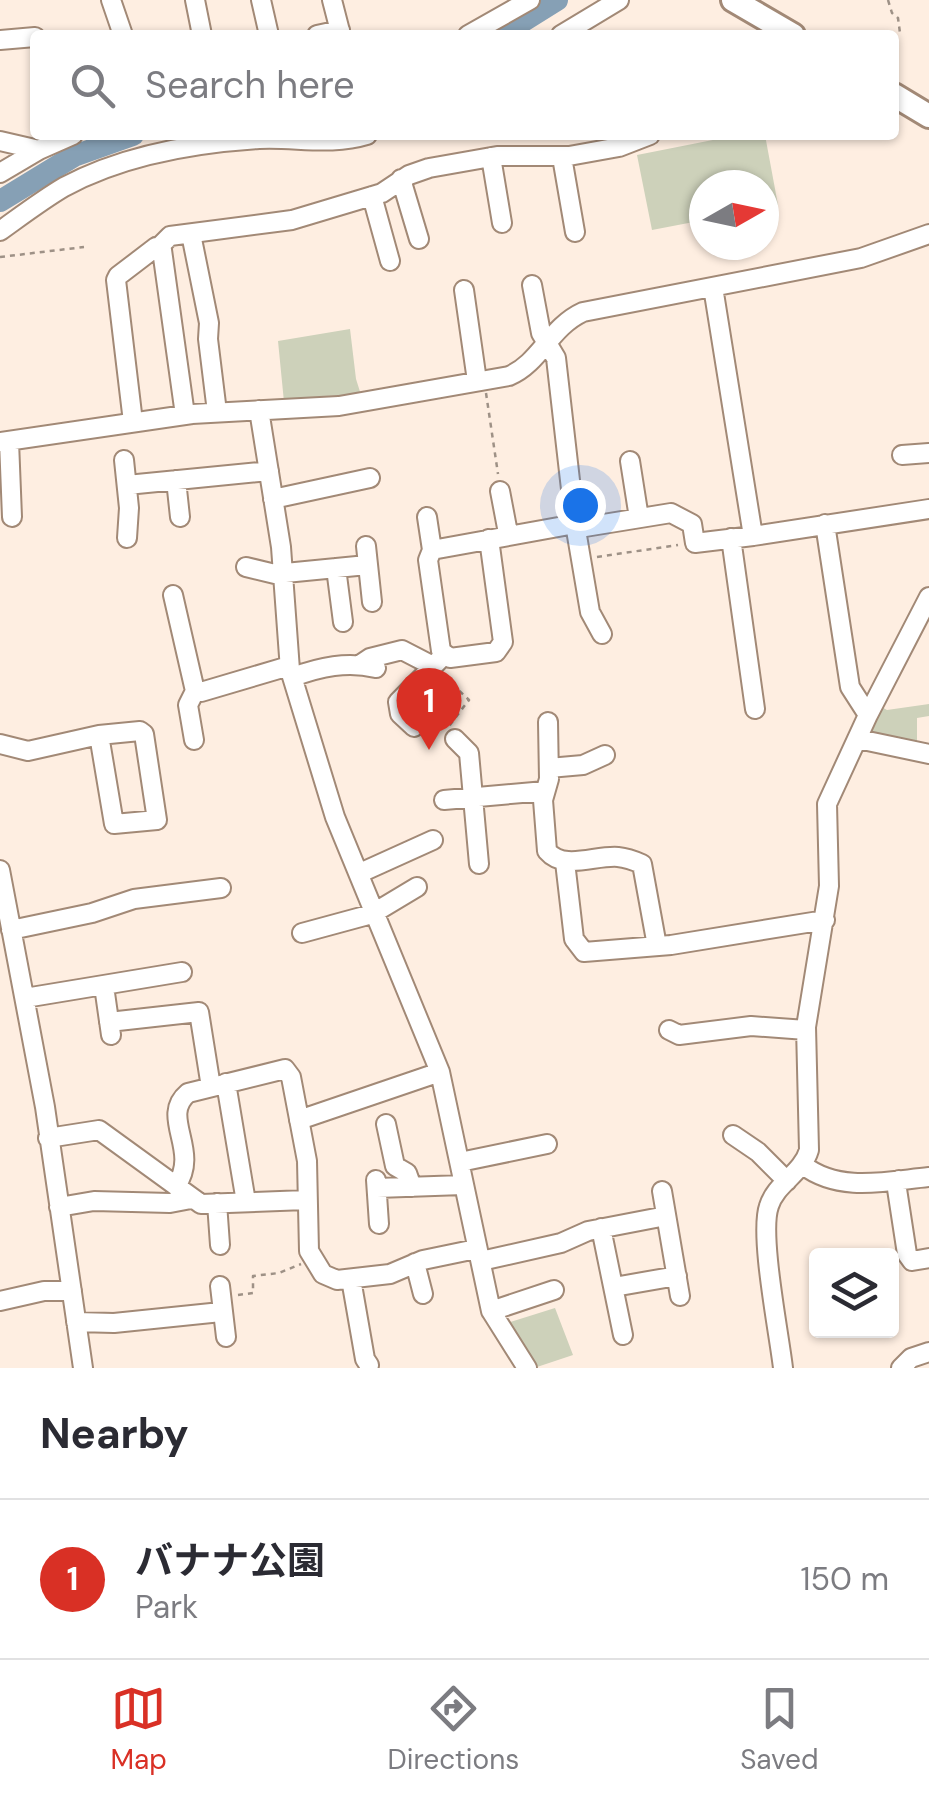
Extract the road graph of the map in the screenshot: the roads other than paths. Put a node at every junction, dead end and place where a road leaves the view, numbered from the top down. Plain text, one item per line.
1 (111, 0) edge
2 (195, 0) edge
3 (261, 0) edge
4 (332, 0) edge
5 (530, 0) edge
6 (619, 0) edge
7 (733, 0) edge
8 (120, 30) edge
9 (201, 30) edge
10 (268, 30) edge
11 (340, 30) edge
12 (477, 30) edge
13 (569, 30) edge
14 (784, 30) edge
15 (30, 37) edge
16 (0, 40) edge
17 (899, 98) edge
18 (929, 116) edge
19 (0, 140) edge
20 (57, 140) edge
21 (256, 140) edge
22 (256, 140) edge
23 (342, 140) edge
24 (635, 140) edge
25 (38, 150) junction
26 (492, 157) junction
27 (562, 157) junction
28 (0, 173) edge
29 (401, 179) junction
30 (372, 196) junction
31 (502, 223) dead end
32 (0, 231) edge
33 (575, 232) dead end
34 (191, 234) junction
35 (929, 234) edge
36 (420, 240) dead end
37 (160, 248) junction
38 (390, 261) dead end
39 (532, 285) dead end
40 (713, 287) junction
41 (464, 290) dead end
42 (547, 340) junction
43 (481, 380) junction
44 (259, 410) junction
45 (217, 412) junction
46 (185, 415) junction
47 (133, 422) junction
48 (4, 442) edge
49 (929, 452) edge
50 (902, 455) dead end
51 (124, 460) dead end
52 (630, 462) dead end
53 (269, 472) junction
54 (370, 478) dead end
55 (176, 480) junction
56 (127, 484) junction
57 (500, 491) road end
58 (273, 500) junction
59 (929, 510) edge
60 (12, 517) dead end
61 (180, 517) dead end
62 (426, 518) dead end
63 (638, 518) junction
64 (575, 524) junction
65 (825, 524) junction
66 (508, 533) junction
67 (752, 536) junction
68 (127, 538) dead end
69 (731, 538) junction
70 (488, 539) junction
71 (366, 546) dead end
72 (432, 550) junction
73 (246, 566) dead end
74 (367, 566) junction
75 (336, 568) junction
76 (284, 574) junction
77 (173, 594) dead end
78 (929, 597) edge
79 (372, 602) dead end
80 (343, 622) dead end
81 (602, 634) dead end
82 (439, 660) junction
83 (291, 672) junction
84 (194, 691) junction
85 (755, 709) dead end
86 (868, 714) junction
87 (548, 722) dead end
88 (414, 727) dead end
89 (450, 735) road end
90 (99, 736) junction
91 (858, 739) junction
92 (194, 740) dead end
93 (0, 744) edge
94 (929, 754) edge
95 (605, 756) dead end
96 (549, 768) junction
97 (546, 791) junction
98 (473, 798) junction
99 (444, 800) dead end
100 (433, 840) dead end
101 (564, 862) junction
102 (479, 864) dead end
103 (360, 872) junction
104 (0, 873) edge
105 (417, 887) dead end
106 (222, 888) dead end
107 (372, 914) junction
108 (825, 920) junction
109 (11, 930) junction
110 (302, 932) dead end
111 (657, 946) junction
112 (182, 972) dead end
113 (104, 986) junction
114 (24, 998) junction
115 (669, 1030) dead end
116 (806, 1030) junction
117 (440, 1072) junction
118 (218, 1085) junction
119 (299, 1120) junction
120 (386, 1124) dead end
121 (733, 1135) dead end
122 (48, 1138) junction
123 (547, 1144) dead end
124 (460, 1162) junction
125 (803, 1165) junction
126 (929, 1178) edge
127 (900, 1180) junction
128 (787, 1181) junction
129 (463, 1185) junction
130 (176, 1186) junction
131 (412, 1187) junction
132 (662, 1190) dead end
133 (192, 1198) junction
134 (306, 1200) junction
135 (246, 1202) junction
136 (216, 1203) junction
137 (58, 1207) junction
138 (666, 1216) junction
139 (378, 1224) dead end
140 (601, 1228) junction
141 (220, 1245) dead end
142 (479, 1255) junction
143 (929, 1258) edge
144 (415, 1262) junction
145 (676, 1276) junction
146 (352, 1279) junction
147 (614, 1287) junction
148 (72, 1290) junction
149 (554, 1290) dead end
150 (424, 1294) dead end
151 (680, 1296) dead end
152 (0, 1301) edge
153 (490, 1311) junction
154 (76, 1322) junction
155 (622, 1334) dead end
156 (226, 1337) dead end
157 (929, 1352) edge
158 (368, 1365) dead end
159 (83, 1368) edge
160 (527, 1368) edge
161 (783, 1368) edge
162 (901, 1368) edge

1 - 8 street
2 - 9 street
3 - 10 street
4 - 11 street
5 - 12 street
6 - 13 street
7 - 14 main road
15 - 16 street
17 - 18 main road
19 - 25 street
20 - 25 street
21 - 32 street
22 - 23 street
24 - 27 street
25 - 28 street
26 - 27 street
26 - 29 street
26 - 31 street
27 - 33 street
29 - 30 street
29 - 36 street
30 - 34 street
30 - 38 street
34 - 37 street
34 - 45 street
35 - 40 street
37 - 46 street
37 - 47 street
39 - 42 street
40 - 42 street
40 - 67 street
41 - 43 street
42 - 43 street
42 - 64 street
43 - 44 street
44 - 45 street
44 - 53 street
45 - 46 street
46 - 47 street
47 - 48 street
48 - 60 street
49 - 50 street
51 - 56 street
52 - 63 street
53 - 55 street
53 - 58 street
54 - 58 street
55 - 56 street
55 - 61 street
56 - 68 street
57 - 66 street
58 - 76 street
59 - 65 street
62 - 72 street
63 - 64 street
63 - 69 street
64 - 66 street
64 - 81 street
65 - 67 street
65 - 86 street
66 - 70 street
67 - 69 street
69 - 85 street
70 - 72 street
70 - 82 street
71 - 74 street
72 - 82 street
73 - 76 street
74 - 75 street
74 - 79 street
75 - 76 street
75 - 80 street
76 - 83 street
77 - 84 street
78 - 86 street
82 - 83 street
82 - 88 street
83 - 84 street
83 - 103 street
84 - 92 street
86 - 91 street
87 - 96 street
89 - 98 street
90 - 90 street
90 - 93 street
91 - 94 street
91 - 108 street
95 - 96 street
96 - 97 street
97 - 98 street
97 - 101 street
98 - 99 street
98 - 102 street
100 - 103 street
101 - 111 street
101 - 111 street
103 - 107 street
104 - 109 street
105 - 107 street
106 - 109 street
107 - 110 street
107 - 117 street
108 - 111 street
108 - 116 street
109 - 114 street
112 - 113 street
113 - 114 street
113 - 118 street
114 - 122 street
115 - 116 street
116 - 125 street
117 - 119 street
117 - 124 street
118 - 119 street
118 - 130 street
118 - 135 street
119 - 134 street
120 - 131 street
121 - 128 street
122 - 130 street
122 - 137 street
123 - 124 street
124 - 129 street
125 - 127 street
125 - 128 street
126 - 127 street
127 - 143 street
128 - 161 street
129 - 131 street
129 - 142 street
130 - 133 street
131 - 139 street
132 - 138 street
133 - 136 street
133 - 137 street
134 - 135 street
134 - 146 street
135 - 136 street
136 - 141 street
137 - 148 street
138 - 140 street
138 - 145 street
140 - 142 street
140 - 147 street
142 - 144 street
142 - 153 street
144 - 146 street
144 - 150 street
145 - 147 street
145 - 151 street
146 - 158 street
147 - 155 street
148 - 152 street
148 - 154 street
149 - 153 street
153 - 160 street
154 - 156 street
154 - 159 street
157 - 162 street

